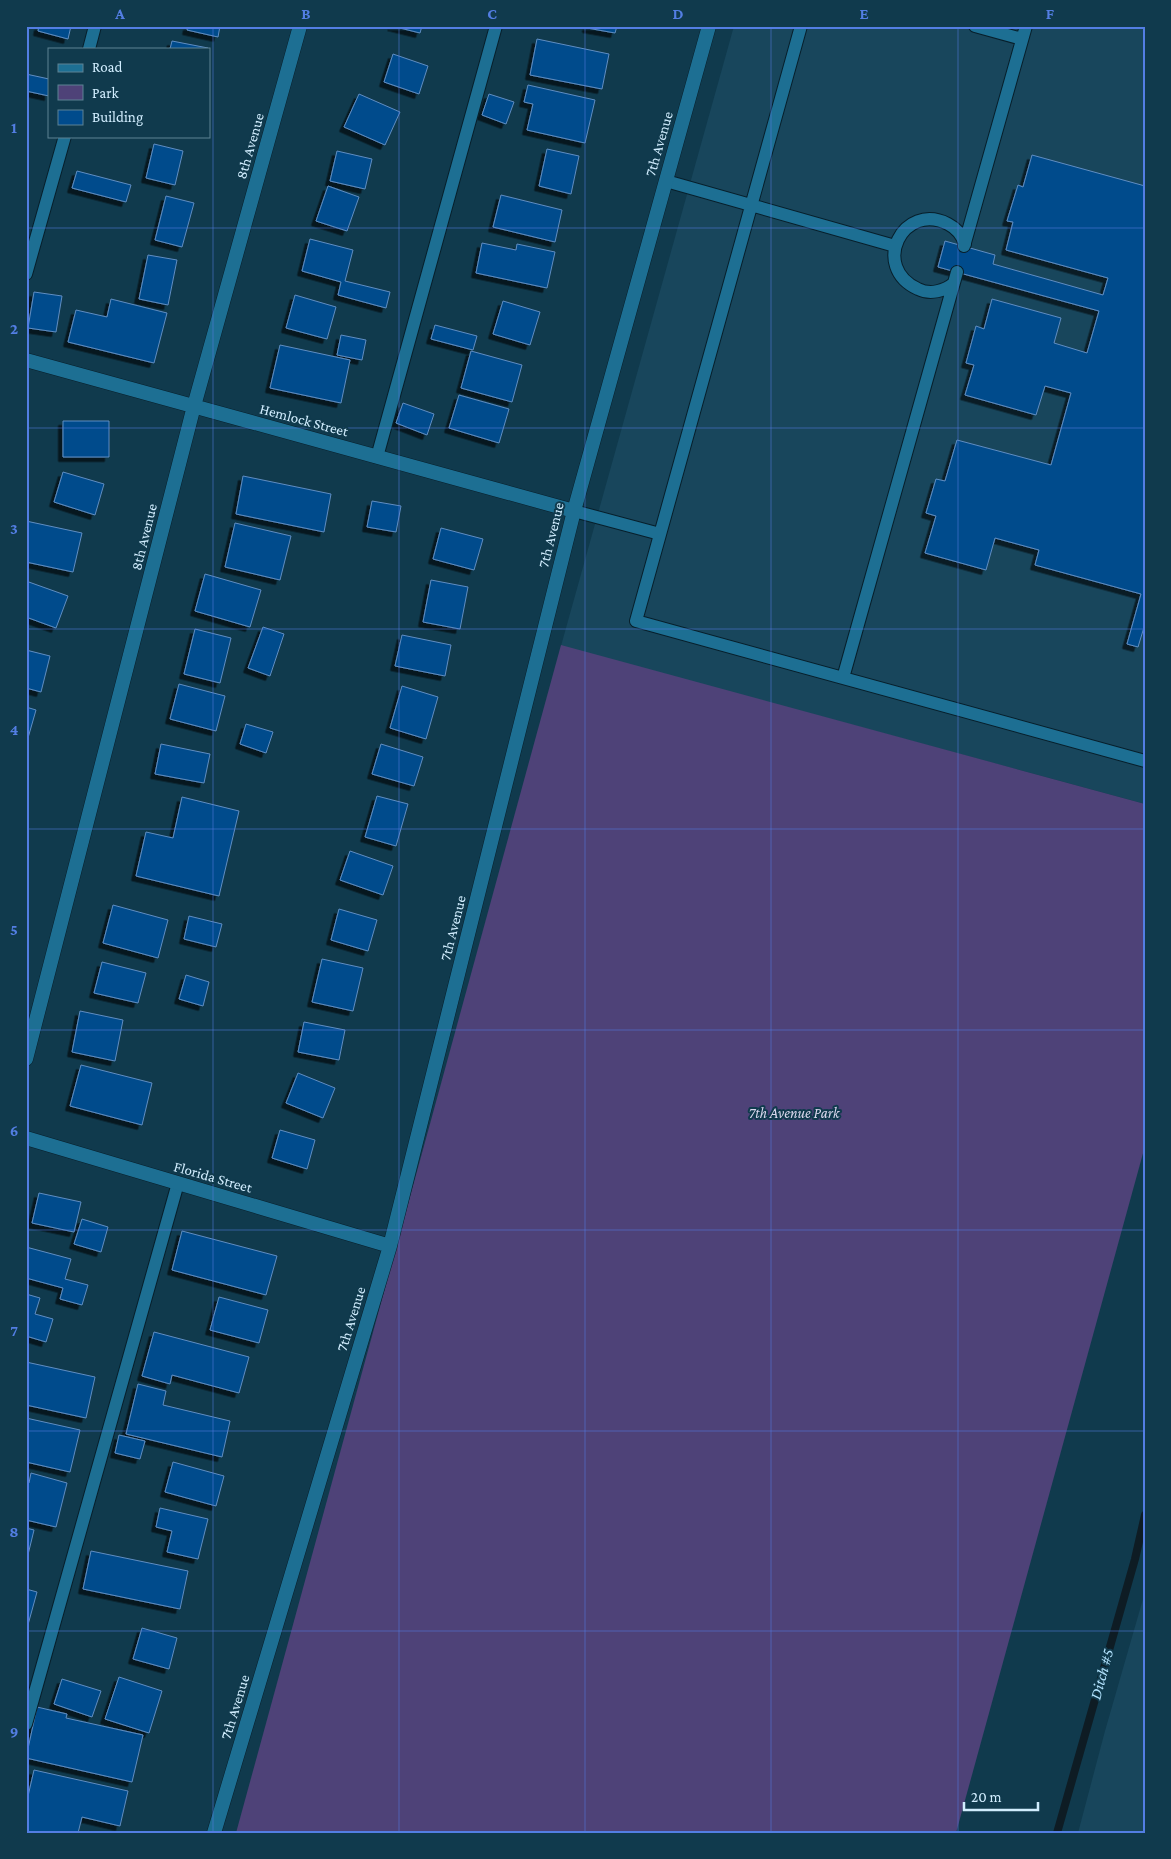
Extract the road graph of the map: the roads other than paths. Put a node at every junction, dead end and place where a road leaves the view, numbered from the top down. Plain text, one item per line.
1 (96, 26) edge
2 (300, 26) edge
3 (496, 26) edge
4 (709, 26) edge
5 (801, 26) edge
6 (975, 26) edge
7 (1026, 26) edge
8 (1022, 39) junction
9 (89, 48) edge
10 (64, 138) edge
11 (666, 181) junction
12 (752, 205) junction
13 (895, 246) junction
14 (26, 274) edge
15 (26, 360) edge
16 (194, 406) junction
17 (377, 457) junction
18 (574, 511) junction
19 (660, 534) junction
20 (843, 678) junction
21 (1145, 761) edge
22 (26, 1059) edge
23 (26, 1138) edge
24 (178, 1184) junction
25 (390, 1246) junction
26 (26, 1724) edge
27 (214, 1833) edge

1 - 9 lane
2 - 16 street, 8th Avenue
3 - 17 lane
4 - 11 street, 7th Avenue
5 - 12 lane
6 - 8 lane
7 - 8 lane
8 - 13 lane
10 - 14 lane
11 - 12 lane
11 - 18 street, 7th Avenue
12 - 13 lane
12 - 19 lane
13 - 20 lane
15 - 16 street, Hemlock Street
16 - 17 street, Hemlock Street
16 - 22 street, 8th Avenue
17 - 18 street, Hemlock Street
18 - 19 lane
18 - 25 street, 7th Avenue
19 - 20 lane
20 - 21 lane
23 - 24 street, Florida Street
24 - 25 street, Florida Street
24 - 26 lane
25 - 27 street, 7th Avenue

